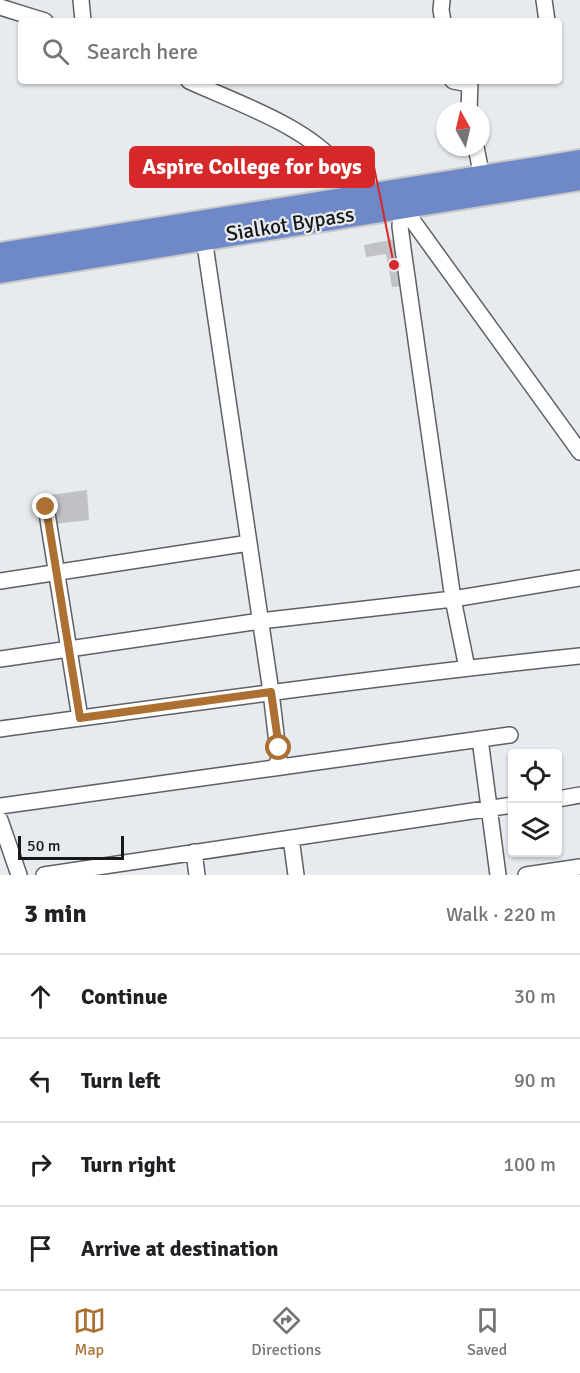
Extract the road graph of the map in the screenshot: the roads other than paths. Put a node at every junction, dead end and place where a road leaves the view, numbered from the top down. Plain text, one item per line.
1 (81, 0) edge
2 (442, 0) edge
3 (544, 0) edge
4 (0, 7) edge
5 (35, 18) edge
6 (83, 18) edge
7 (442, 18) edge
8 (547, 18) edge
9 (196, 84) edge
10 (463, 84) edge
11 (467, 102) edge
12 (478, 156) edge
13 (580, 161) edge
14 (482, 177) junction
15 (580, 179) edge
16 (351, 198) junction
17 (402, 206) junction
18 (204, 238) junction
19 (0, 254) edge
20 (0, 272) edge
21 (580, 452) edge
22 (46, 507) dead end
23 (249, 543) junction
24 (58, 572) junction
25 (580, 578) edge
26 (0, 581) edge
27 (453, 600) junction
28 (260, 621) junction
29 (70, 648) junction
30 (580, 656) edge
31 (0, 659) edge
32 (467, 668) junction
33 (271, 692) junction
34 (80, 718) junction
35 (0, 729) edge
36 (510, 735) dead end
37 (480, 739) junction
38 (274, 768) junction
39 (580, 795) edge
40 (562, 798) edge
41 (0, 806) edge
42 (508, 806) edge
43 (490, 808) junction
44 (1, 828) edge
45 (291, 838) junction
46 (194, 852) junction
47 (580, 867) edge
48 (19, 875) edge
49 (44, 875) edge
50 (197, 875) edge
51 (296, 875) edge
52 (498, 875) edge
53 (526, 875) edge

1 - 6 street
2 - 7 street
3 - 8 street
4 - 5 street
9 - 16 street
10 - 11 street
12 - 14 street
13 - 14 highway, Sialkot Bypass
14 - 16 highway, Sialkot Bypass
15 - 17 highway, Sialkot Bypass
16 - 19 highway, Sialkot Bypass
17 - 18 highway, Sialkot Bypass
17 - 21 street
17 - 27 street
18 - 20 highway, Sialkot Bypass
18 - 23 street
22 - 24 street
23 - 24 street
23 - 28 street
24 - 26 street
24 - 29 street
25 - 27 street
27 - 28 street
27 - 32 street
28 - 29 street
28 - 33 street
29 - 31 street
29 - 34 street
30 - 32 street
32 - 33 street
33 - 34 street
33 - 38 street
34 - 35 street
36 - 37 street
37 - 38 street
37 - 43 street
38 - 41 street
39 - 40 street
42 - 43 street
43 - 45 street
43 - 52 street
44 - 48 street
45 - 46 street
45 - 51 street
46 - 49 street
46 - 50 street
47 - 53 street

